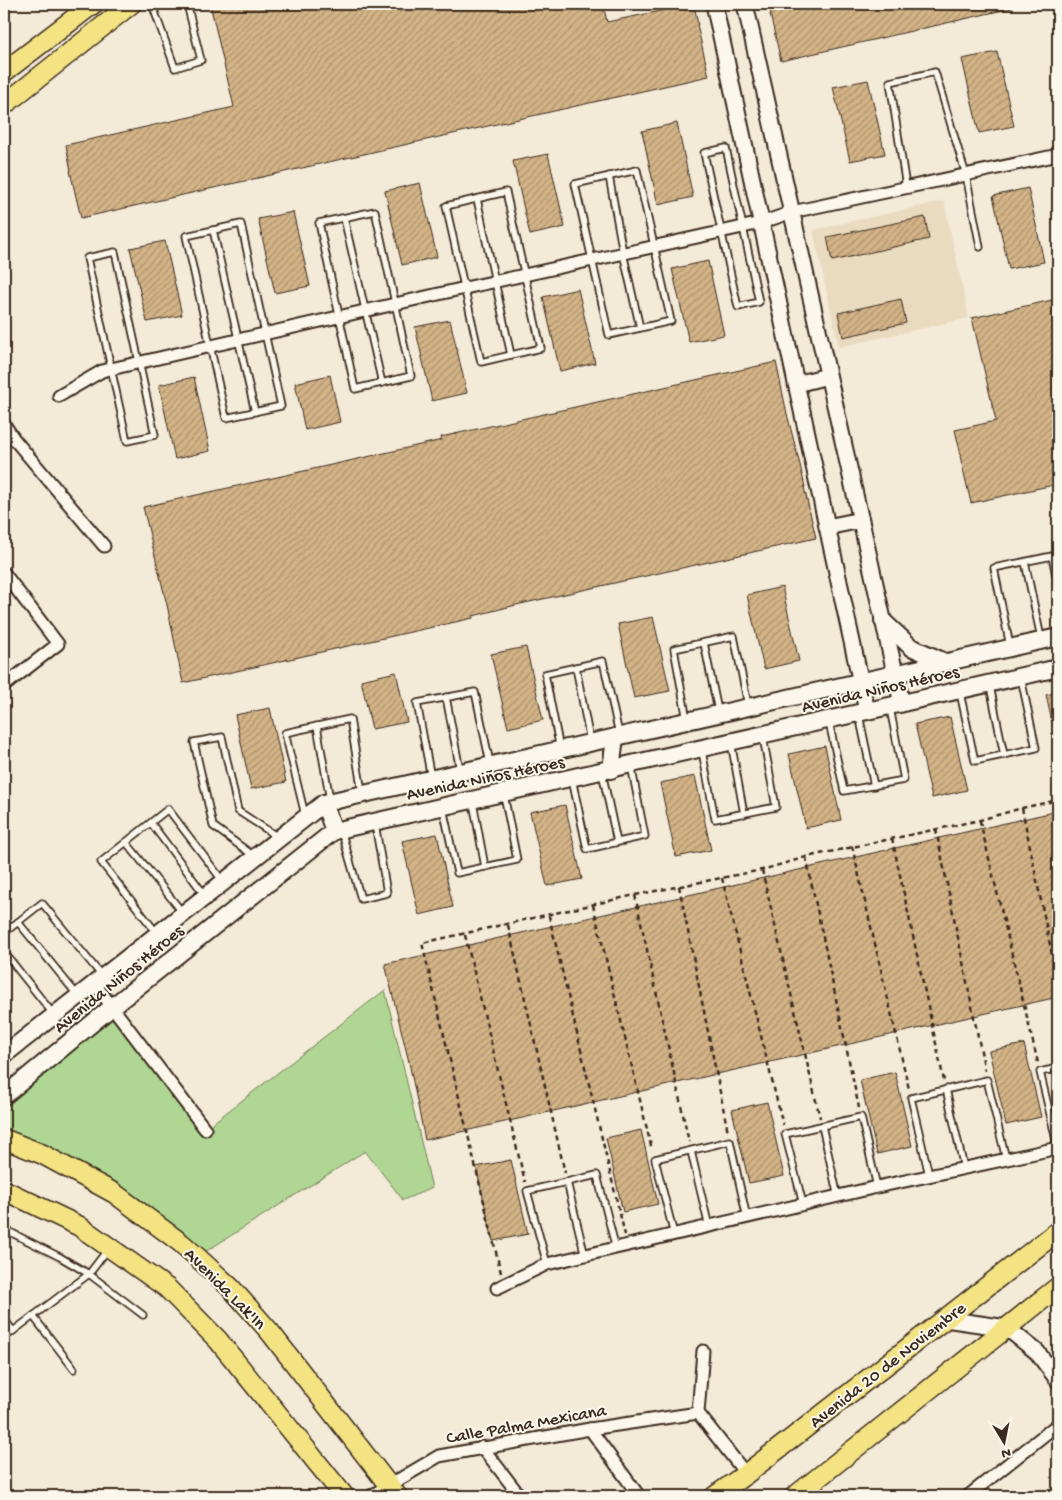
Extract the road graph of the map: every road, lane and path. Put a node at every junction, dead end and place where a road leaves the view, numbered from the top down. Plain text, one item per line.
1 (94, 4) edge
2 (131, 4) edge
3 (152, 4) edge
4 (187, 4) edge
5 (714, 4) edge
6 (745, 4) edge
7 (4, 72) edge
8 (4, 105) edge
9 (1058, 154) edge
10 (966, 174) junction
11 (609, 176) junction
12 (906, 188) junction
13 (477, 199) junction
14 (792, 212) junction
15 (344, 218) junction
16 (761, 223) junction
17 (743, 227) junction
18 (212, 230) junction
19 (722, 231) junction
20 (654, 246) junction
21 (980, 247) dead end
22 (623, 253) junction
23 (592, 260) junction
24 (524, 274) junction
25 (495, 281) junction
26 (465, 288) junction
27 (395, 304) junction
28 (365, 311) junction
29 (339, 317) junction
30 (640, 328) junction
31 (265, 334) junction
32 (238, 340) junction
33 (210, 346) junction
34 (511, 355) junction
35 (139, 362) junction
36 (111, 369) junction
37 (828, 376) junction
38 (382, 383) junction
39 (796, 384) junction
40 (59, 396) dead end
41 (255, 412) junction
42 (4, 424) edge
43 (14, 439) junction
44 (4, 446) edge
45 (860, 520) junction
46 (827, 527) junction
47 (104, 546) dead end
48 (1025, 562) junction
49 (4, 573) edge
50 (1058, 584) edge
51 (883, 621) junction
52 (1058, 637) edge
53 (1042, 640) junction
54 (704, 643) junction
55 (1010, 648) junction
56 (945, 662) junction
57 (576, 667) junction
58 (1058, 668) edge
59 (895, 673) junction
60 (1020, 677) junction
61 (860, 681) junction
62 (990, 684) junction
63 (4, 686) edge
64 (959, 691) junction
65 (446, 698) junction
66 (896, 705) junction
67 (748, 707) junction
68 (863, 712) junction
69 (718, 714) junction
70 (829, 720) junction
71 (687, 721) junction
72 (317, 726) junction
73 (762, 735) junction
74 (617, 737) junction
75 (730, 742) junction
76 (590, 743) junction
77 (560, 749) junction
78 (701, 749) junction
79 (1004, 755) junction
80 (632, 765) junction
81 (491, 766) junction
82 (606, 771) junction
83 (461, 772) junction
84 (572, 778) junction
85 (432, 779) junction
86 (874, 786) junction
87 (504, 793) junction
88 (363, 795) junction
89 (472, 800) junction
90 (1058, 800) edge
91 (327, 803) junction
92 (443, 807) junction
93 (1022, 808) junction
94 (744, 814) junction
95 (305, 818) junction
96 (980, 820) junction
97 (375, 822) junction
98 (151, 823) junction
99 (936, 829) junction
100 (338, 830) junction
101 (280, 838) junction
102 (892, 838) junction
103 (126, 842) junction
104 (617, 842) junction
105 (852, 846) junction
106 (255, 857) junction
107 (806, 857) junction
108 (484, 867) junction
109 (762, 870) junction
110 (722, 878) junction
111 (224, 882) junction
112 (679, 886) junction
113 (636, 895) junction
114 (206, 896) junction
115 (592, 904) junction
116 (183, 913) junction
117 (549, 916) junction
118 (18, 922) junction
119 (508, 924) junction
120 (4, 933) edge
121 (157, 933) junction
122 (465, 935) junction
123 (4, 952) edge
124 (98, 980) junction
125 (1058, 984) edge
126 (78, 996) junction
127 (112, 1007) junction
128 (54, 1015) junction
129 (4, 1055) edge
130 (1058, 1068) edge
131 (1040, 1072) junction
132 (987, 1080) junction
133 (946, 1089) junction
134 (4, 1096) edge
135 (911, 1098) junction
136 (861, 1117) junction
137 (822, 1126) junction
138 (204, 1129) dead end
139 (785, 1134) junction
140 (4, 1138) edge
141 (730, 1141) junction
142 (1058, 1148) edge
143 (691, 1151) junction
144 (655, 1159) junction
145 (1006, 1159) junction
146 (964, 1168) junction
147 (929, 1175) junction
148 (567, 1182) junction
149 (877, 1187) junction
150 (4, 1190) edge
151 (527, 1190) junction
152 (838, 1197) junction
153 (803, 1204) junction
154 (747, 1218) junction
155 (709, 1227) junction
156 (4, 1228) edge
157 (1058, 1231) edge
158 (674, 1236) junction
159 (622, 1247) junction
160 (110, 1248) junction
161 (585, 1256) junction
162 (547, 1264) junction
163 (89, 1274) junction
164 (501, 1286) joint
165 (1058, 1287) edge
166 (33, 1316) junction
167 (143, 1316) dead end
168 (945, 1318) junction
169 (4, 1319) edge
170 (1007, 1328) junction
171 (14, 1331) junction
172 (4, 1338) edge
173 (703, 1351) dead end
174 (74, 1369) dead end
175 (1058, 1380) edge
176 (698, 1413) junction
177 (1058, 1424) edge
178 (590, 1429) junction
179 (482, 1447) junction
180 (746, 1474) junction
181 (393, 1491) edge
182 (344, 1496) edge
183 (371, 1496) edge
184 (520, 1496) edge
185 (639, 1496) edge
186 (715, 1496) edge
187 (795, 1496) edge
188 (968, 1496) edge

1 - 7 main road
2 - 8 main road
3 - 4 lane
5 - 16 street
6 - 14 street
9 - 10 street
10 - 12 street
10 - 12 lane
10 - 21 lane
11 - 20 lane
11 - 22 lane
11 - 23 lane
12 - 14 street
13 - 24 lane
13 - 25 lane
13 - 26 lane
14 - 16 street
14 - 37 street
15 - 27 lane
15 - 28 lane
15 - 29 lane
16 - 17 street
16 - 39 street
17 - 19 street
17 - 19 lane
17 - 19 lane
18 - 31 lane
18 - 32 lane
18 - 33 lane
19 - 20 street
20 - 22 street
20 - 30 lane
22 - 23 street
22 - 30 lane
23 - 24 street
23 - 30 lane
24 - 25 street
24 - 34 lane
25 - 26 street
25 - 34 lane
26 - 27 street
26 - 34 lane
27 - 28 street
27 - 38 lane
28 - 29 street
28 - 38 lane
29 - 31 street
29 - 38 lane
31 - 32 street
31 - 41 lane
32 - 33 street
32 - 41 lane
33 - 35 street
33 - 41 lane
35 - 36 street
35 - 36 lane
35 - 36 lane
36 - 40 street
37 - 39 street
37 - 45 street
39 - 46 street
42 - 43 street
43 - 44 street
43 - 47 street
45 - 46 street
45 - 51 street
46 - 61 street
48 - 50 lane
48 - 53 lane
48 - 55 lane
49 - 63 street
51 - 56 main road
51 - 59 street
52 - 53 main road, Avenida Niños Héroes
53 - 55 main road, Avenida Niños Héroes
54 - 67 lane
54 - 69 lane
54 - 71 lane
55 - 56 main road, Avenida Niños Héroes
56 - 59 main road, Avenida Niños Héroes
57 - 74 lane
57 - 76 lane
57 - 77 lane
58 - 60 main road, Avenida Niños Héroes
59 - 61 main road, Avenida Niños Héroes
59 - 66 street
60 - 62 main road, Avenida Niños Héroes
60 - 79 lane
61 - 67 main road, Avenida Niños Héroes
61 - 68 street
62 - 64 main road, Avenida Niños Héroes
62 - 79 lane
64 - 66 main road, Avenida Niños Héroes
64 - 79 lane
65 - 81 lane
65 - 83 lane
65 - 85 lane
66 - 68 main road, Avenida Niños Héroes
66 - 86 lane
67 - 69 main road, Avenida Niños Héroes
68 - 70 main road, Avenida Niños Héroes
68 - 86 lane
69 - 71 main road, Avenida Niños Héroes
70 - 73 main road, Avenida Niños Héroes
70 - 86 lane
71 - 74 main road, Avenida Niños Héroes
72 - 88 lane
72 - 91 lane
72 - 95 lane
73 - 75 main road, Avenida Niños Héroes
73 - 94 lane
74 - 76 main road, Avenida Niños Héroes
74 - 82 main road
75 - 78 main road, Avenida Niños Héroes
75 - 94 lane
76 - 77 main road, Avenida Niños Héroes
77 - 81 main road, Avenida Niños Héroes
78 - 80 main road, Avenida Niños Héroes
78 - 94 lane
80 - 82 main road, Avenida Niños Héroes
80 - 104 lane
81 - 83 main road, Avenida Niños Héroes
82 - 84 main road, Avenida Niños Héroes
82 - 104 lane
83 - 85 main road, Avenida Niños Héroes
84 - 87 main road, Avenida Niños Héroes
84 - 104 lane
85 - 88 main road, Avenida Niños Héroes
87 - 89 main road, Avenida Niños Héroes
87 - 108 lane
88 - 91 main road, Avenida Niños Héroes
89 - 92 main road, Avenida Niños Héroes
89 - 108 lane
90 - 93 path
91 - 95 main road, Avenida Niños Héroes
91 - 100 main road
92 - 97 main road, Avenida Niños Héroes
92 - 108 lane
93 - 96 path
93 - 125 path
95 - 101 main road, Avenida Niños Héroes
96 - 99 path
96 - 131 path
97 - 100 main road, Avenida Niños Héroes
97 - 100 lane
98 - 103 lane
98 - 111 lane
98 - 114 lane
99 - 102 path
99 - 132 path
100 - 127 main road, Avenida Niños Héroes
101 - 106 main road, Avenida Niños Héroes
101 - 106 lane
102 - 105 path
102 - 133 path
103 - 116 lane
103 - 121 lane
105 - 107 path
105 - 135 path
106 - 111 main road, Avenida Niños Héroes
107 - 109 path
107 - 136 path
109 - 110 path
109 - 137 path
110 - 112 path
110 - 139 path
111 - 114 main road, Avenida Niños Héroes
112 - 113 path
112 - 141 path
113 - 115 path
113 - 143 path
114 - 116 main road, Avenida Niños Héroes
115 - 117 path
115 - 144 path
116 - 121 main road, Avenida Niños Héroes
117 - 119 path
117 - 159 path
118 - 120 lane
118 - 124 lane
118 - 126 lane
119 - 122 path
119 - 148 path
121 - 124 main road, Avenida Niños Héroes
122 - 151 path
122 - 164 path
123 - 128 lane
124 - 126 main road, Avenida Niños Héroes
124 - 127 street
126 - 128 main road, Avenida Niños Héroes
127 - 134 main road, Avenida Niños Héroes
127 - 138 street
128 - 129 main road, Avenida Niños Héroes
130 - 131 lane
131 - 142 lane
132 - 133 lane
132 - 145 lane
133 - 135 lane
133 - 146 lane
135 - 147 lane
136 - 137 lane
136 - 149 lane
137 - 139 lane
137 - 152 lane
139 - 153 lane
140 - 181 main road, Avenida Lak'In
141 - 143 lane
141 - 154 lane
142 - 145 street
143 - 144 lane
143 - 155 lane
144 - 158 lane
145 - 146 street
146 - 147 street
147 - 149 street
148 - 151 lane
148 - 159 lane
148 - 161 lane
149 - 152 street
150 - 160 main road
151 - 162 lane
152 - 153 street
153 - 154 street
154 - 155 street
155 - 158 street
156 - 163 lane
157 - 168 main road, Avenida 20 de Noviembre
158 - 159 street
159 - 161 street
160 - 163 lane
160 - 182 main road
161 - 162 street
162 - 164 street
163 - 166 lane
163 - 167 lane
165 - 170 main road
166 - 171 lane
166 - 174 lane
168 - 170 street
168 - 180 main road, Avenida 20 de Noviembre
169 - 171 lane
170 - 175 street
170 - 187 main road
171 - 172 lane
173 - 176 street
176 - 178 street, Calle Palma Mexicana
176 - 180 street
177 - 188 street
178 - 179 street, Calle Palma Mexicana
178 - 185 street
179 - 181 street, Calle Palma Mexicana
179 - 184 street
180 - 186 main road, Avenida 20 de Noviembre
181 - 183 street, Calle Palma Mexicana

